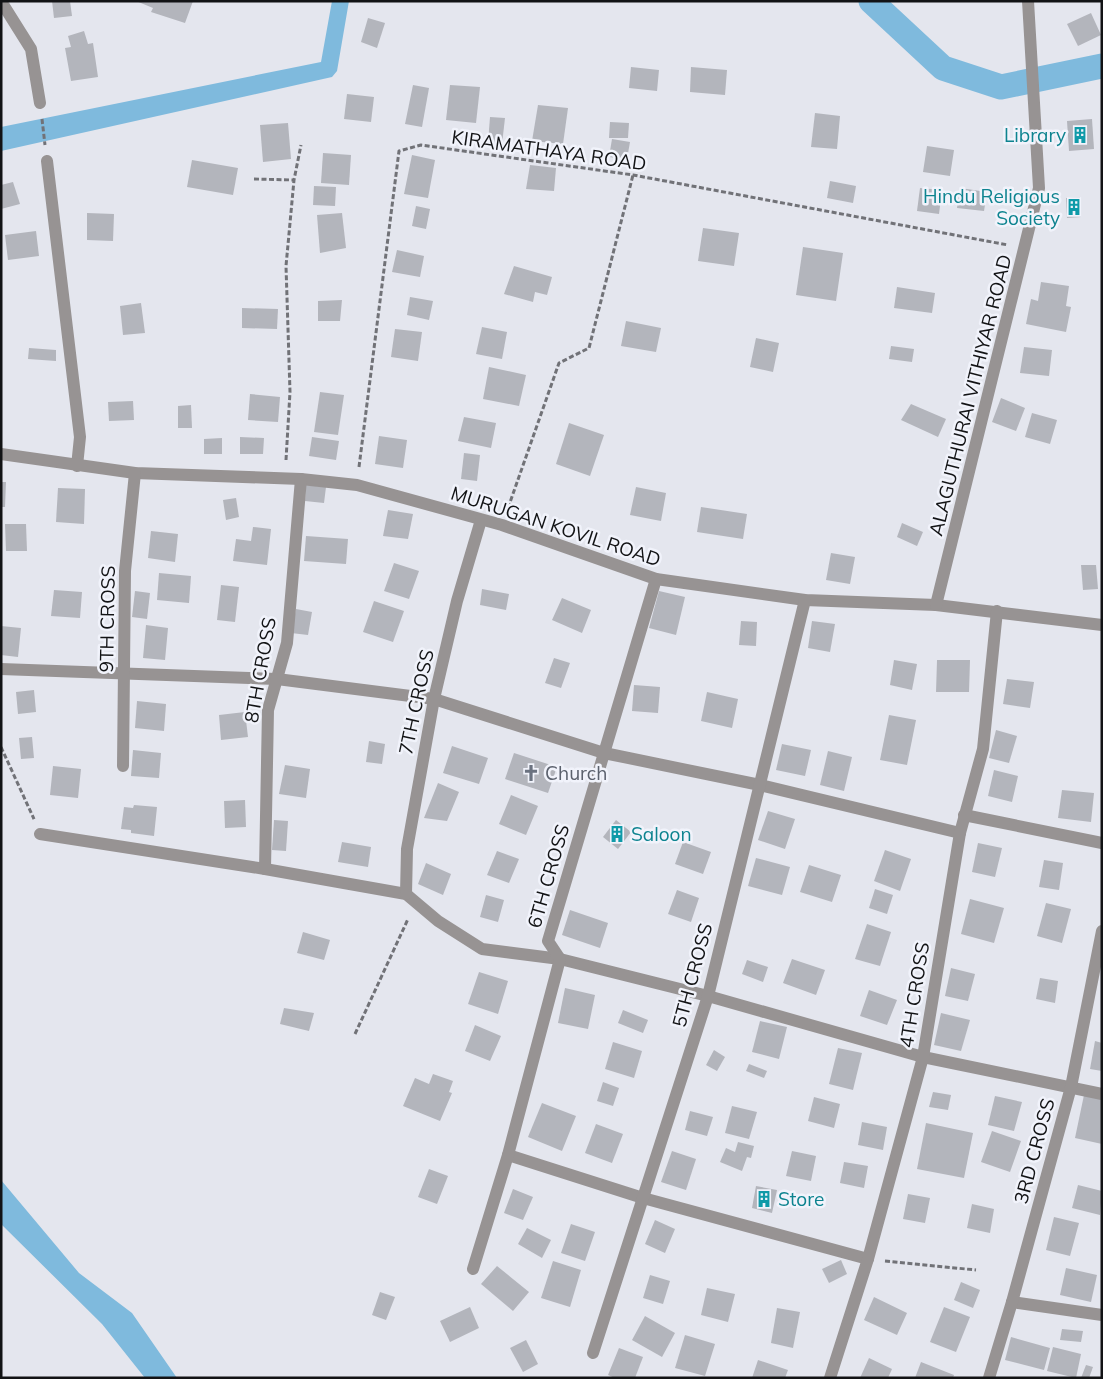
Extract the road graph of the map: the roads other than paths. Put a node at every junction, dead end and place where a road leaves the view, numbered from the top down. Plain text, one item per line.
1 (1028, 1) edge
2 (1, 6) edge
3 (40, 103) road end
4 (47, 161) road end
5 (1, 454) edge
6 (77, 466) junction
7 (136, 473) junction
8 (301, 479) junction
9 (481, 520) junction
10 (656, 578) junction
11 (805, 600) junction
12 (936, 605) junction
13 (997, 611) junction
14 (1102, 625) edge
15 (1, 669) edge
16 (125, 672) junction
17 (277, 679) junction
18 (434, 699) junction
19 (604, 753) junction
20 (123, 766) dead end
21 (760, 785) junction
22 (964, 815) junction
23 (960, 833) junction
24 (40, 834) road end
25 (1102, 843) edge
26 (265, 869) junction
27 (411, 898) junction
28 (1102, 931) edge
29 (560, 959) junction
30 (708, 996) junction
31 (923, 1057) junction
32 (1071, 1087) junction
33 (1102, 1094) edge
34 (508, 1155) junction
35 (643, 1198) junction
36 (868, 1259) junction
37 (473, 1269) dead end
38 (1012, 1302) junction
39 (1102, 1315) edge
40 (593, 1353) dead end
41 (830, 1378) edge
42 (989, 1378) edge

1 - 12 street, ALAGUTHURAI VITHIYAR ROAD
2 - 3 street
4 - 6 street
5 - 6 street, MURUGAN KOVIL ROAD
6 - 7 street, MURUGAN KOVIL ROAD
7 - 8 street, MURUGAN KOVIL ROAD
7 - 16 street, 9TH CROSS
8 - 9 street, MURUGAN KOVIL ROAD
8 - 17 street, 8TH CROSS
9 - 10 street, MURUGAN KOVIL ROAD
9 - 18 street, 7TH CROSS
10 - 11 street, MURUGAN KOVIL ROAD
10 - 19 street, 6TH CROSS
11 - 12 street, MURUGAN KOVIL ROAD
11 - 21 street, 5TH CROSS
12 - 13 street, MURUGAN KOVIL ROAD
13 - 14 street, MURUGAN KOVIL ROAD
13 - 22 street, 4TH CROSS
15 - 16 street
16 - 17 street
16 - 20 street, 9TH CROSS
17 - 18 street
17 - 26 street, 8TH CROSS
18 - 19 street
18 - 27 street, 7TH CROSS
19 - 21 street
19 - 29 street, 6TH CROSS
21 - 23 street
21 - 30 street, 5TH CROSS
22 - 23 street, 4TH CROSS
22 - 25 street
23 - 31 street, 4TH CROSS
24 - 26 street
26 - 27 street
27 - 29 street
28 - 32 street, 3RD CROSS
29 - 30 street
29 - 34 street
30 - 31 street
30 - 35 street, 5TH CROSS
31 - 32 street
31 - 36 street, 4TH CROSS
32 - 33 street
32 - 38 street, 3RD CROSS
34 - 35 street
34 - 37 street
35 - 36 street
35 - 40 street, 5TH CROSS
36 - 41 street, 4TH CROSS
38 - 39 street
38 - 42 street, 3RD CROSS

